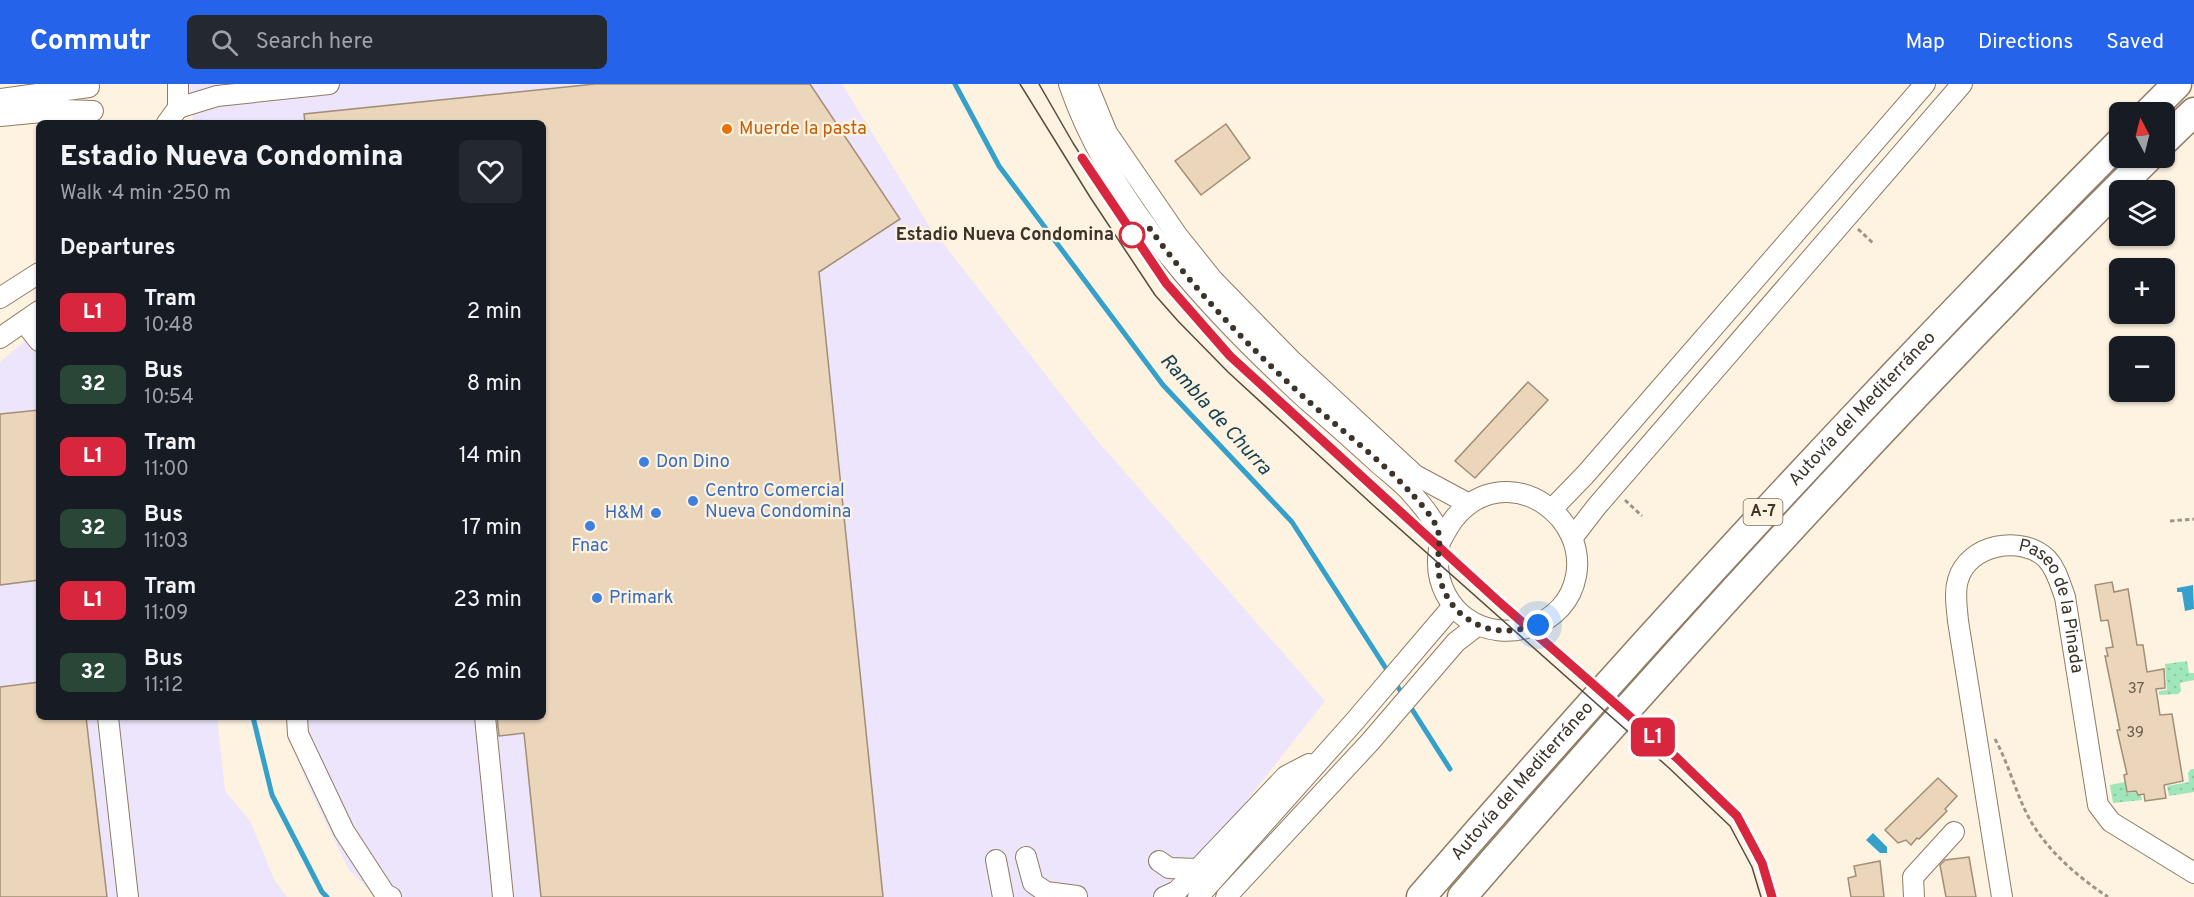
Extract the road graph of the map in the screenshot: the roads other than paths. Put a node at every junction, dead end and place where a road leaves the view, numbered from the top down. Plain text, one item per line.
1 (178, 84) edge
2 (329, 84) edge
3 (1069, 84) edge
4 (1087, 84) edge
5 (1925, 84) edge
6 (1962, 84) edge
7 (2177, 84) edge
8 (90, 86) edge
9 (0, 99) edge
10 (2159, 102) edge
11 (2194, 112) edge
12 (172, 115) edge
13 (0, 116) edge
14 (97, 117) edge
15 (2175, 130) edge
16 (2109, 153) edge
17 (2138, 168) edge
18 (36, 275) edge
19 (0, 298) edge
20 (31, 317) edge
21 (36, 332) edge
22 (0, 338) edge
23 (1469, 504) junction
24 (1553, 508) junction
25 (1574, 537) junction
26 (1440, 542) junction
27 (1453, 606) junction
28 (1478, 625) junction
29 (108, 720) edge
30 (297, 720) edge
31 (485, 720) edge
32 (1322, 756) junction
33 (1954, 832) dead end
34 (1026, 857) dead end
35 (996, 860) dead end
36 (1159, 861) dead end
37 (1197, 869) junction
38 (2194, 873) edge
39 (128, 897) edge
40 (391, 897) edge
41 (503, 897) edge
42 (1003, 897) edge
43 (1077, 897) edge
44 (1164, 897) edge
45 (1198, 897) edge
46 (1226, 897) edge
47 (1421, 897) edge
48 (1462, 897) edge
49 (1914, 897) edge
50 (2001, 897) edge

1 - 12 street
2 - 12 street
3 - 26 street
4 - 23 street
5 - 24 street
6 - 25 street
7 - 10 highway
8 - 9 street
8 - 14 street
11 - 15 highway
13 - 14 street
16 - 47 highway, Autovía del Mediterráneo / A-7
17 - 48 highway, Autovía del Mediterráneo / A-7
18 - 19 street
20 - 21 street
20 - 22 street
23 - 24 street
23 - 26 street
24 - 25 street
25 - 28 street
26 - 27 street
27 - 28 street
27 - 32 street
28 - 46 street
29 - 39 street
30 - 40 street
31 - 41 street
32 - 37 street
32 - 45 street
33 - 49 street
34 - 43 street
35 - 42 street
36 - 37 street
37 - 44 street
38 - 50 street, Paseo de la Pinada

